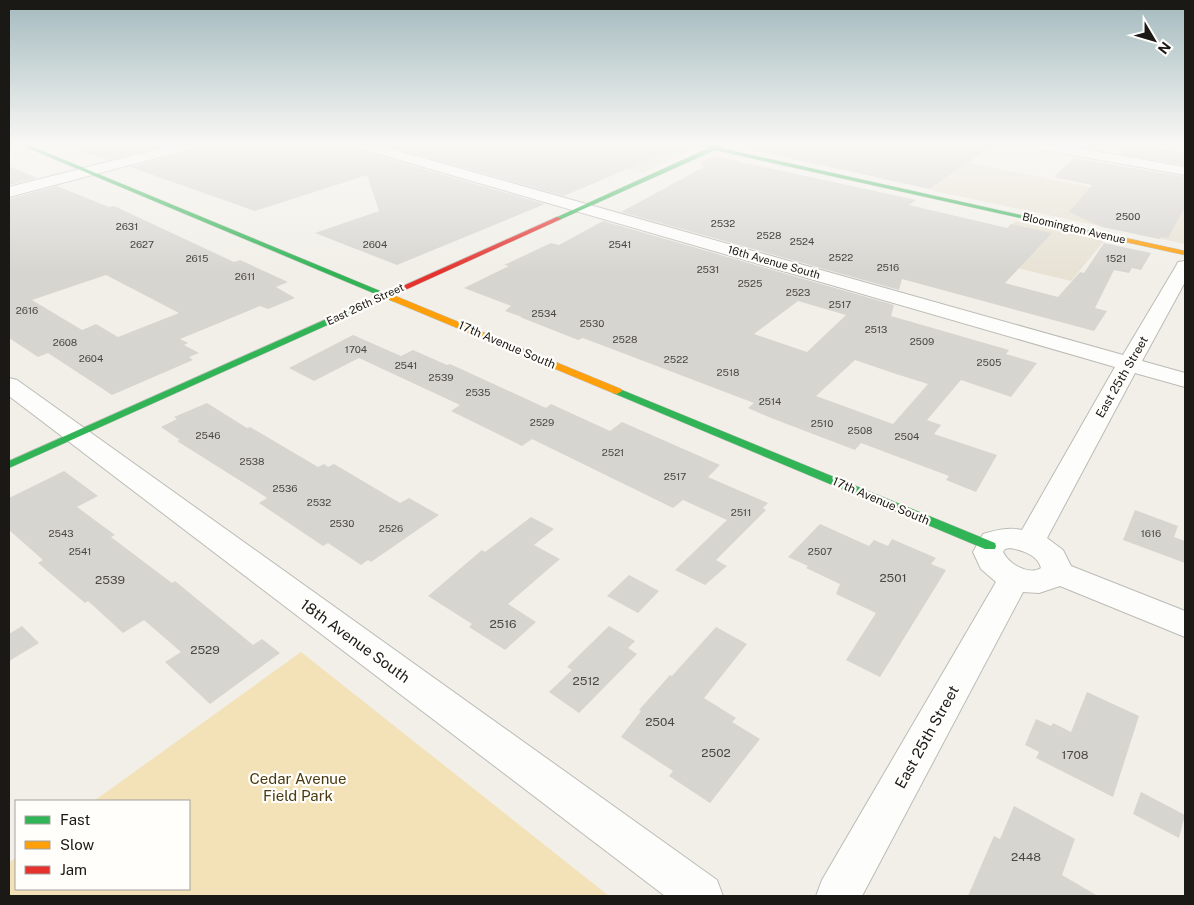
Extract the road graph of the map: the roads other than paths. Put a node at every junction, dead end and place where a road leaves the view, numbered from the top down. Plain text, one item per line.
1 (27, 187) edge
2 (126, 187) edge
3 (512, 187) edge
4 (626, 187) edge
5 (897, 187) edge
6 (9, 192) edge
7 (582, 207) junction
8 (1185, 253) edge
9 (1185, 266) edge
10 (386, 294) junction
11 (1128, 364) junction
12 (1185, 380) edge
13 (9, 385) edge
14 (76, 435) junction
15 (9, 465) edge
16 (1030, 542) junction
17 (990, 546) junction
18 (1057, 572) junction
19 (1014, 578) junction
20 (1185, 626) edge
21 (702, 896) edge
22 (838, 896) edge

1 - 6 street
2 - 10 street, 17th Avenue South
3 - 7 street, 16th Avenue South
4 - 7 street, East 26th Street
5 - 8 street, Bloomington Avenue
7 - 10 street, East 26th Street
7 - 11 street, 16th Avenue South
9 - 11 street, East 25th Street
10 - 14 street, East 26th Street
10 - 17 street, 17th Avenue South
11 - 12 street, 16th Avenue South
11 - 16 street, East 25th Street
13 - 14 street, 18th Avenue South
14 - 15 street, East 26th Street
14 - 21 street, 18th Avenue South
16 - 17 street
16 - 18 street
17 - 19 street
18 - 19 street
18 - 20 street
19 - 22 street, East 25th Street

